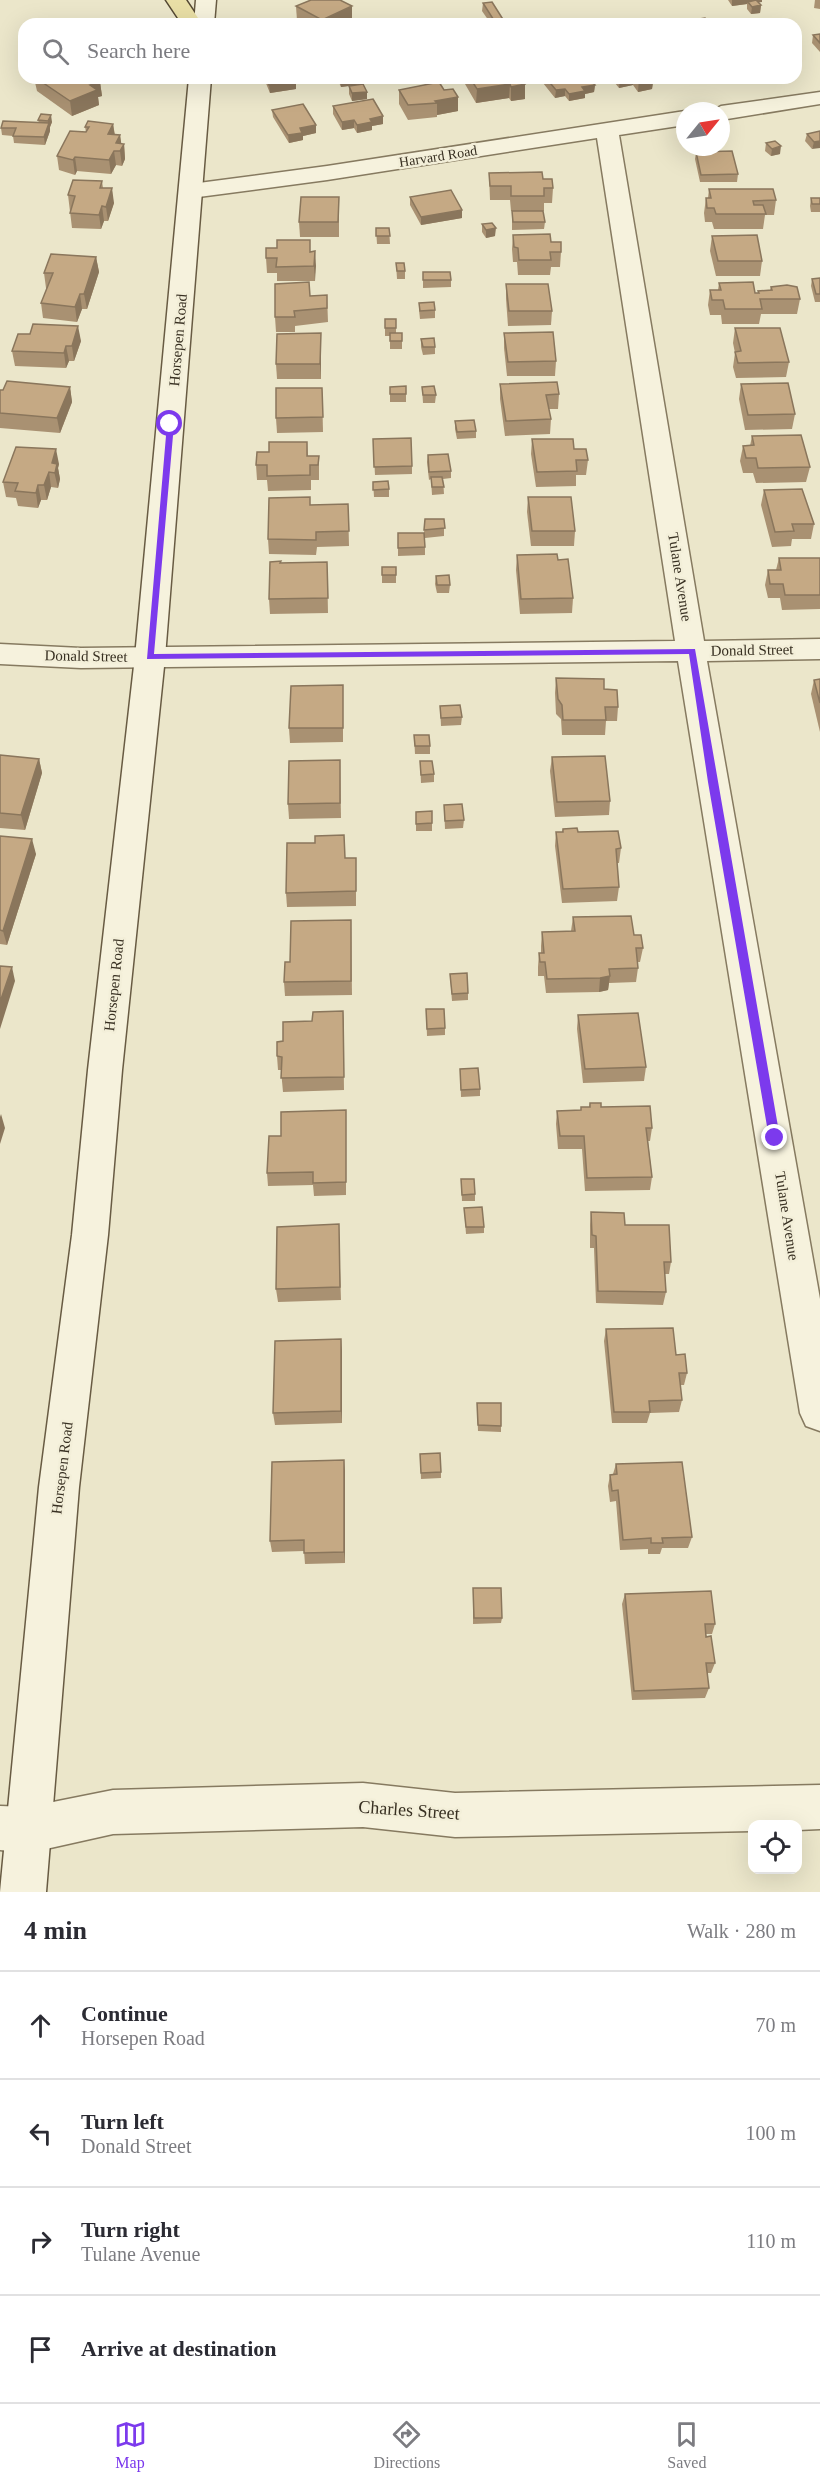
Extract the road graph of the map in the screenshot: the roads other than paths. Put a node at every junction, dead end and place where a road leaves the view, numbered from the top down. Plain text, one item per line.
1 (176, 0) edge
2 (206, 0) edge
3 (188, 18) edge
4 (204, 18) edge
5 (200, 84) edge
6 (820, 98) edge
7 (730, 112) edge
8 (676, 119) edge
9 (608, 130) junction
10 (191, 191) junction
11 (820, 649) edge
12 (692, 651) junction
13 (0, 654) edge
14 (150, 657) junction
15 (820, 1413) edge
16 (820, 1807) edge
17 (14, 1829) edge
18 (23, 1892) edge

1 - 3 main road
2 - 4 street
5 - 10 street, Horsepen Road
6 - 7 street
8 - 9 street, Harvard Road
9 - 10 street, Harvard Road
9 - 12 street, Tulane Avenue
10 - 14 street, Horsepen Road
11 - 12 street, Donald Street
12 - 14 street, Donald Street
12 - 15 street, Tulane Avenue
13 - 14 street, Donald Street
14 - 17 street, Horsepen Road
16 - 17 street, Charles Street
17 - 18 street, Horsepen Road

